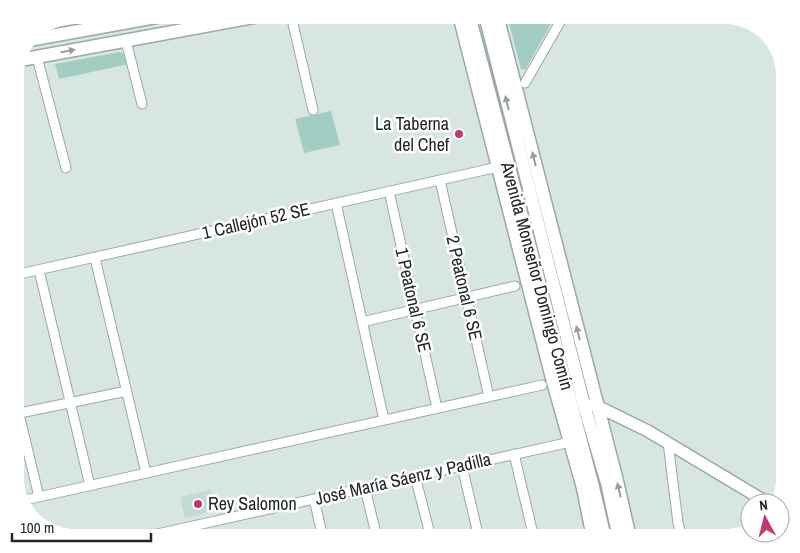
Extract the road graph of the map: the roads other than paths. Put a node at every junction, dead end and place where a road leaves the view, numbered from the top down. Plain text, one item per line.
1 (94, 24) edge
2 (216, 24) edge
3 (293, 24) edge
4 (460, 24) edge
5 (471, 24) edge
6 (488, 24) edge
7 (499, 24) edge
8 (559, 24) edge
9 (40, 37) edge
10 (126, 41) junction
11 (36, 57) junction
12 (26, 59) edge
13 (524, 83) dead end
14 (142, 104) dead end
15 (313, 110) dead end
16 (498, 167) junction
17 (66, 168) dead end
18 (533, 179) junction
19 (440, 180) junction
20 (389, 192) junction
21 (336, 203) junction
22 (518, 223) junction
23 (95, 258) junction
24 (39, 270) junction
25 (24, 273) edge
26 (515, 286) dead end
27 (466, 298) junction
28 (415, 310) junction
29 (362, 322) junction
30 (542, 385) dead end
31 (127, 391) junction
32 (489, 397) junction
33 (71, 403) junction
34 (591, 405) junction
35 (437, 408) junction
36 (24, 413) edge
37 (384, 420) junction
38 (24, 440) edge
39 (575, 441) junction
40 (668, 442) junction
41 (514, 454) junction
42 (462, 466) junction
43 (146, 473) junction
44 (415, 476) junction
45 (90, 486) junction
46 (365, 488) junction
47 (752, 493) edge
48 (39, 497) junction
49 (29, 499) edge
50 (314, 499) junction
51 (195, 526) junction
52 (182, 529) edge
53 (196, 529) edge
54 (321, 529) edge
55 (375, 529) edge
56 (429, 529) edge
57 (477, 529) edge
58 (532, 529) edge
59 (591, 529) edge
60 (601, 529) edge
61 (616, 529) edge
62 (627, 529) edge
63 (680, 529) edge

1 - 9 main road
2 - 10 main road
3 - 15 street
4 - 16 main road, Avenida Monseñor Domingo Comín
5 - 22 main road, Avenida Monseñor Domingo Comín
18 -> 6 main road, Avenida Monseñor Domingo Comín
18 -> 7 main road, Avenida Monseñor Domingo Comín
8 - 13 street
11 -> 10 main road
10 - 14 street
11 - 12 main road
11 - 17 street
16 - 19 street, 1 Callejón 52 SE
16 - 22 main road, Avenida Monseñor Domingo Comín
34 -> 18 main road, Avenida Monseñor Domingo Comín
19 - 20 street, 1 Callejón 52 SE
19 - 27 street, 2 Peatonal 6 SE
20 - 21 street, 1 Callejón 52 SE
20 - 28 street, 1 Peatonal 6 SE
21 - 23 street, 1 Callejón 52 SE
21 - 29 street
22 - 39 main road, Avenida Monseñor Domingo Comín
23 - 24 street, 1 Callejón 52 SE
23 - 31 street
24 - 25 street, 1 Callejón 52 SE
24 - 33 street
26 - 27 street
27 - 28 street
27 - 32 street, 2 Peatonal 6 SE
28 - 29 street
28 - 35 street, 1 Peatonal 6 SE
29 - 37 street
30 - 32 street
31 - 33 street
31 - 43 street
32 - 35 street
33 - 36 street
33 - 45 street
34 - 40 street
34 - 61 main road, Avenida Monseñor Domingo Comín
62 -> 34 main road, Avenida Monseñor Domingo Comín
35 - 37 street
37 - 43 street
38 - 48 street
39 - 41 street, José María Sáenz y Padilla
39 - 59 main road, Avenida Monseñor Domingo Comín
39 - 60 main road, Avenida Monseñor Domingo Comín
40 - 47 street
40 - 63 street
41 - 42 street, José María Sáenz y Padilla
41 - 58 street
42 - 44 street, José María Sáenz y Padilla
42 - 57 street
43 - 45 street
44 - 46 street, José María Sáenz y Padilla
44 - 56 street
45 - 48 street
46 - 50 street, José María Sáenz y Padilla
46 - 55 street
48 - 49 street
50 - 51 street, José María Sáenz y Padilla
50 - 54 street
51 - 52 street, José María Sáenz y Padilla
51 - 53 street

